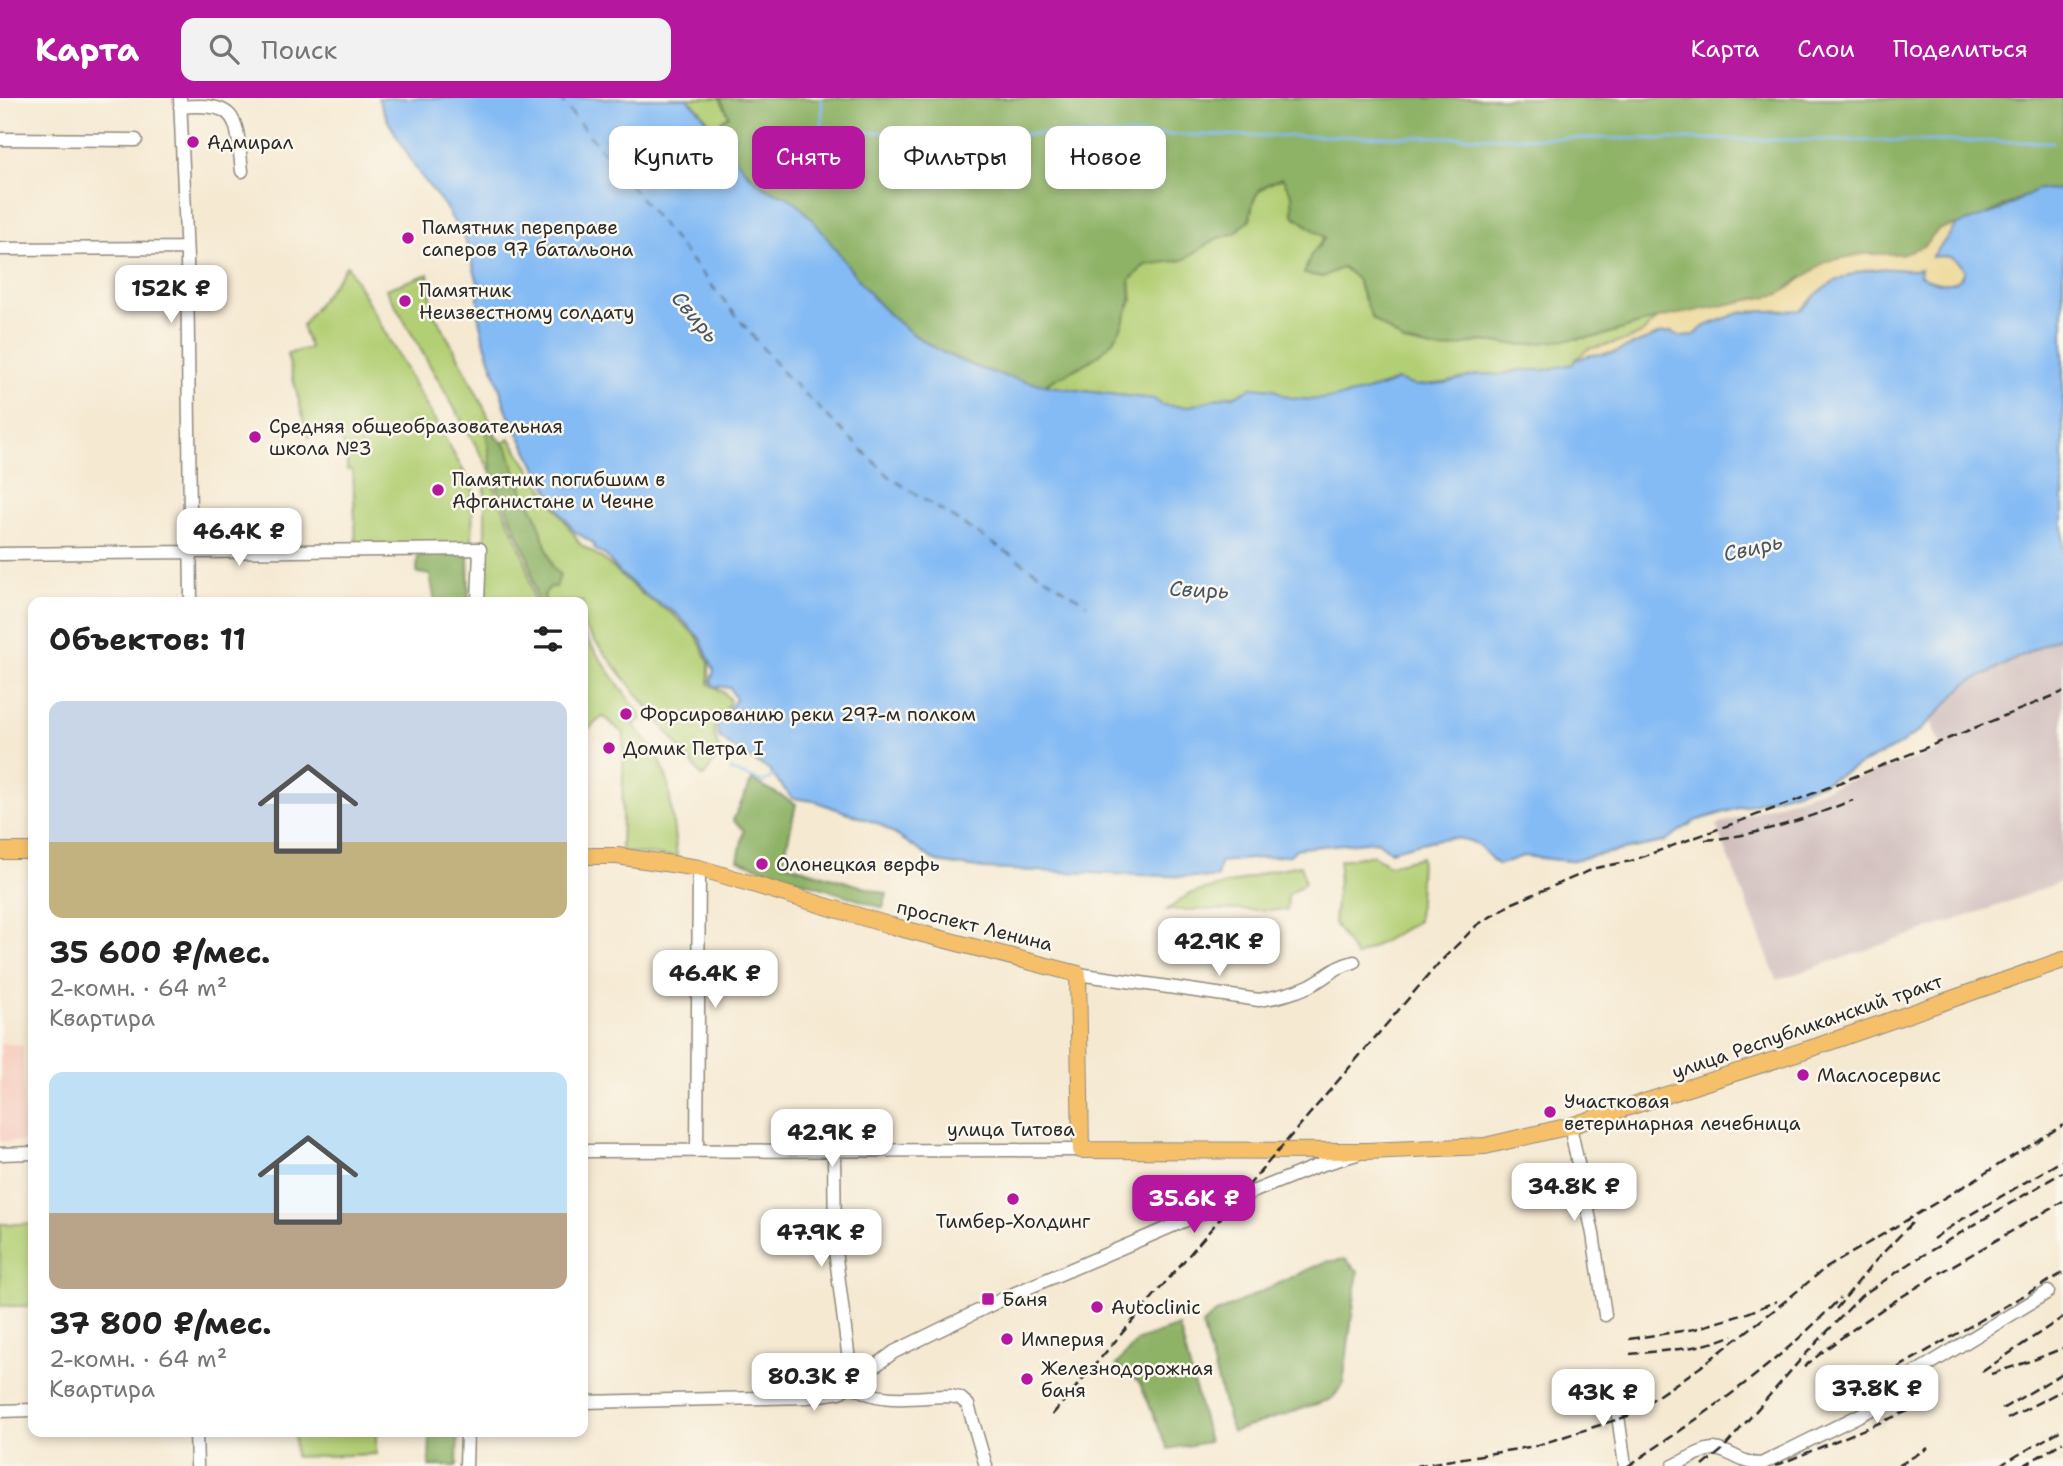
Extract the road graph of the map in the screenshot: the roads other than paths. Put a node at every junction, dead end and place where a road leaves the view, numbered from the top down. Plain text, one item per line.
1 (180, 103) edge
2 (0, 139) edge
3 (135, 140) dead end
4 (242, 171) dead end
5 (186, 248) junction
6 (0, 249) edge
7 (190, 552) junction
8 (0, 554) edge
9 (191, 597) edge
10 (478, 597) edge
11 (0, 851) edge
12 (28, 851) edge
13 (588, 856) edge
14 (699, 868) junction
15 (2063, 960) edge
16 (1354, 962) dead end
17 (1078, 974) junction
18 (1570, 1126) junction
19 (1081, 1150) junction
20 (1398, 1150) joint
21 (588, 1151) edge
22 (697, 1151) junction
23 (1367, 1151) junction
24 (834, 1152) junction
25 (28, 1153) edge
26 (0, 1154) edge
27 (2048, 1292) dead end
28 (1605, 1315) dead end
29 (852, 1384) junction
30 (1614, 1387) dead end
31 (588, 1402) edge
32 (0, 1410) edge
33 (28, 1410) edge
34 (196, 1437) edge
35 (467, 1437) edge
36 (197, 1466) edge
37 (466, 1466) edge
38 (986, 1466) edge
39 (1625, 1466) edge
40 (1672, 1466) edge

1 - 4 street
1 - 5 street
2 - 3 street
5 - 6 street
5 - 7 street
7 - 8 street
7 - 9 street
7 - 10 street
11 - 12 main road
13 - 14 main road, проспект Ленина
14 - 17 main road, проспект Ленина
14 - 22 street
15 - 18 main road, улица Республиканский тракт
16 - 17 street, проспект Ленина
17 - 19 main road
18 - 20 main road, улица Республиканский тракт
18 - 28 street
19 - 23 main road, улица Титова
19 - 24 street, улица Титова
20 - 23 main road, улица Титова
21 - 22 street, улица Титова
22 - 24 street, улица Титова
23 - 29 street
24 - 29 street
25 - 26 street
27 - 40 street
29 - 31 street
29 - 38 street
30 - 39 street
32 - 33 street
34 - 36 street
35 - 37 street

